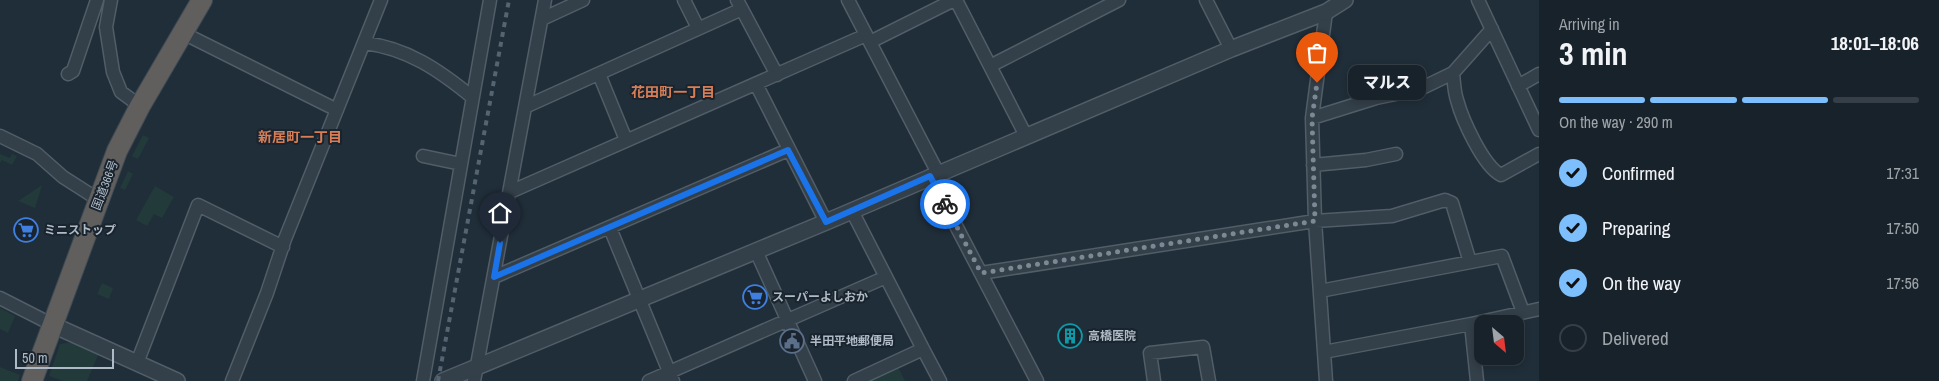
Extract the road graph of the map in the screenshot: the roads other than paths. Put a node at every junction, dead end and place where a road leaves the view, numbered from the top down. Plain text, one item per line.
1 (97, 0) edge
2 (111, 0) edge
3 (202, 0) edge
4 (380, 0) edge
5 (490, 0) edge
6 (545, 0) edge
7 (583, 0) edge
8 (684, 0) edge
9 (848, 0) edge
10 (955, 0) edge
11 (1119, 0) edge
12 (1206, 0) edge
13 (1345, 0) edge
14 (1478, 0) edge
15 (739, 4) edge
16 (1326, 12) junction
17 (542, 19) junction
18 (698, 28) junction
19 (1492, 28) junction
20 (183, 33) junction
21 (868, 39) junction
22 (364, 43) junction
23 (1231, 49) junction
24 (990, 66) junction
25 (1453, 73) junction
26 (68, 74) dead end
27 (599, 74) junction
28 (1539, 74) edge
29 (777, 75) junction
30 (756, 84) junction
31 (1518, 86) junction
32 (472, 97) junction
33 (140, 106) junction
34 (527, 106) junction
35 (337, 110) junction
36 (1312, 118) junction
37 (1539, 130) edge
38 (0, 136) edge
39 (1026, 136) junction
40 (626, 140) junction
41 (788, 150) junction
42 (1396, 154) dead end
43 (1539, 154) edge
44 (424, 156) dead end
45 (461, 164) junction
46 (1313, 165) junction
47 (934, 175) junction
48 (510, 192) junction
49 (99, 200) junction
50 (852, 211) junction
51 (1315, 221) junction
52 (826, 222) junction
53 (610, 228) junction
54 (283, 247) junction
55 (756, 251) junction
56 (1470, 262) junction
57 (981, 273) junction
58 (494, 277) junction
59 (886, 277) junction
60 (1320, 291) junction
61 (0, 298) edge
62 (639, 299) junction
63 (1539, 308) edge
64 (1523, 312) junction
65 (787, 320) junction
66 (1471, 324) junction
67 (53, 325) junction
68 (923, 350) junction
69 (1324, 352) junction
70 (137, 363) junction
71 (476, 374) edge
72 (671, 377) edge
73 (32, 381) edge
74 (178, 381) edge
75 (232, 381) edge
76 (423, 381) edge
77 (442, 381) edge
78 (650, 381) edge
79 (814, 381) edge
80 (854, 381) edge
81 (940, 381) edge
82 (1037, 381) edge
83 (1154, 381) edge
84 (1209, 381) edge
85 (1326, 381) edge
86 (1477, 381) edge

1 - 26 street
2 - 33 street
3 - 20 highway, 国道366号
4 - 22 street
5 - 32 street
6 - 17 street
7 - 17 street
8 - 18 street
9 - 21 street
10 - 21 street
10 - 24 street
11 - 24 street
12 - 23 street
13 - 16 street
14 - 19 street
15 - 18 street
15 - 29 street
16 - 23 street
16 - 36 street
17 - 34 street
18 - 27 street
19 - 25 street
19 - 31 street
20 - 33 highway, 国道366号
20 - 35 street
21 - 29 street
21 - 47 street
22 - 32 street
22 - 35 street
23 - 39 street
24 - 39 street
25 - 36 street
25 - 43 street
27 - 34 street
27 - 40 street
28 - 31 street
29 - 30 street
30 - 40 street
30 - 41 street
31 - 37 street
32 - 45 street
33 - 49 highway, 国道366号
34 - 48 street
35 - 54 street
36 - 46 street
38 - 49 street
39 - 47 street
40 - 48 street
41 - 52 street
41 - 53 street
42 - 46 street
44 - 45 street
45 - 76 street
46 - 51 street
47 - 50 street
47 - 57 street
48 - 58 street
49 - 67 highway, 国道366号
50 - 52 street
50 - 59 street
51 - 56 street
51 - 57 street
51 - 60 street
52 - 55 street
53 - 58 street
53 - 62 street
54 - 70 street
54 - 75 street
55 - 62 street
55 - 65 street
56 - 60 street
56 - 64 street
57 - 82 street
58 - 71 street
59 - 65 street
59 - 68 street
60 - 69 street
61 - 67 street
62 - 71 street
62 - 72 street
63 - 64 street
64 - 66 street
65 - 72 street
65 - 79 street
66 - 69 street
66 - 86 street
67 - 70 street
67 - 73 highway, 国道366号
68 - 80 street
68 - 81 street
69 - 85 street
70 - 74 street
71 - 77 street
72 - 78 street
83 - 84 street

